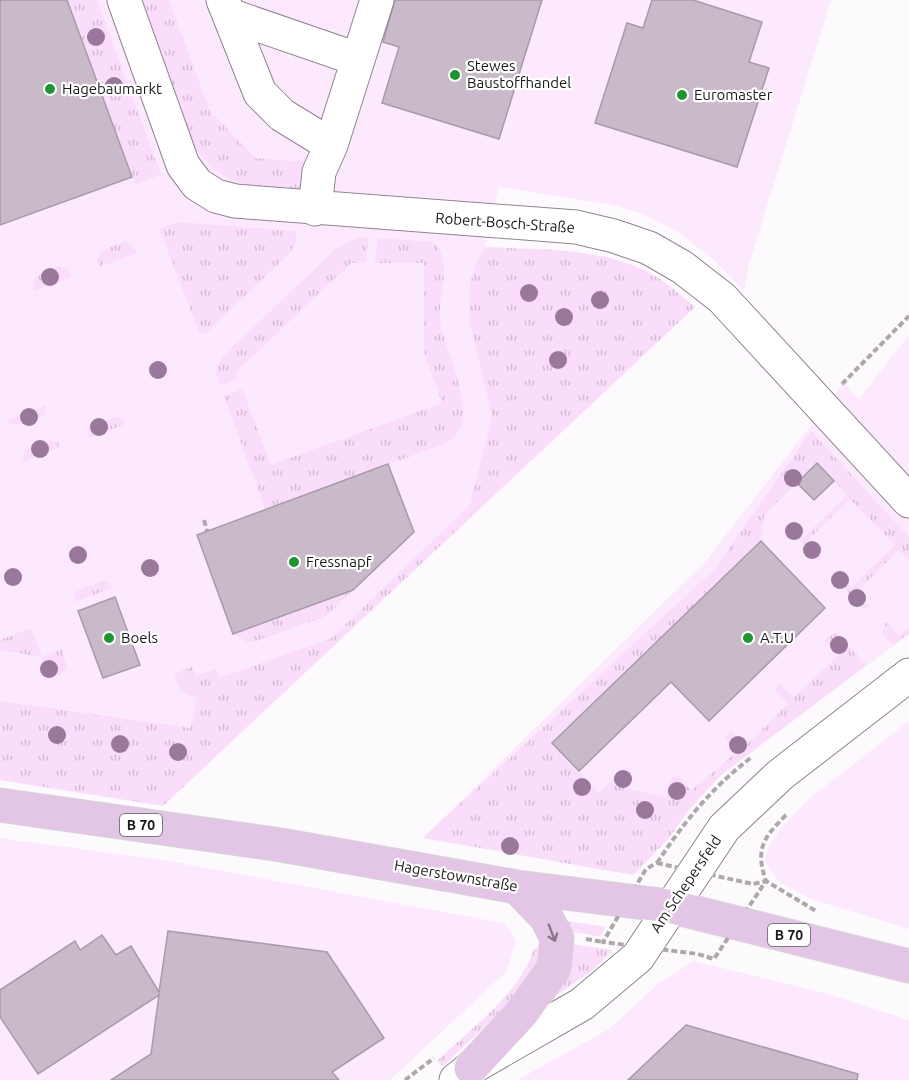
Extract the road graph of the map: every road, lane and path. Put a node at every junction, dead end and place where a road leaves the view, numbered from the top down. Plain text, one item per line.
1 (124, 0) edge
2 (377, 0) edge
3 (226, 8) edge
4 (357, 59) junction
5 (331, 145) junction
6 (315, 209) junction
7 (909, 316) edge
8 (821, 405) junction
9 (909, 501) edge
10 (204, 520) dead end
11 (207, 531) dead end
12 (909, 675) edge
13 (0, 805) edge
14 (789, 811) dead end
15 (668, 865) dead end
16 (642, 877) dead end
17 (766, 881) junction
18 (753, 884) dead end
19 (517, 887) junction
20 (759, 888) dead end
21 (669, 906) junction
22 (719, 952) dead end
23 (698, 954) dead end
24 (909, 966) edge
25 (464, 1074) edge

1 - 6 street, Robert-Bosch-Straße
2 - 4 street
3 - 4 street
3 - 5 street
4 - 5 street
5 - 6 street
6 - 8 street, Robert-Bosch-Straße
7 - 8 path
8 - 9 street, Robert-Bosch-Straße
10 - 11 path
12 - 21 street, Am Schepersfeld
13 - 19 main road, Hagerstownstraße / B 70
14 - 17 path
15 - 16 path
17 - 18 path
17 - 20 path
19 - 21 main road, Hagerstownstraße / B 70
19 -> 25 main road
21 - 24 main road, Hagerstownstraße / B 70
21 - 25 street, Am Schepersfeld
22 - 23 path

